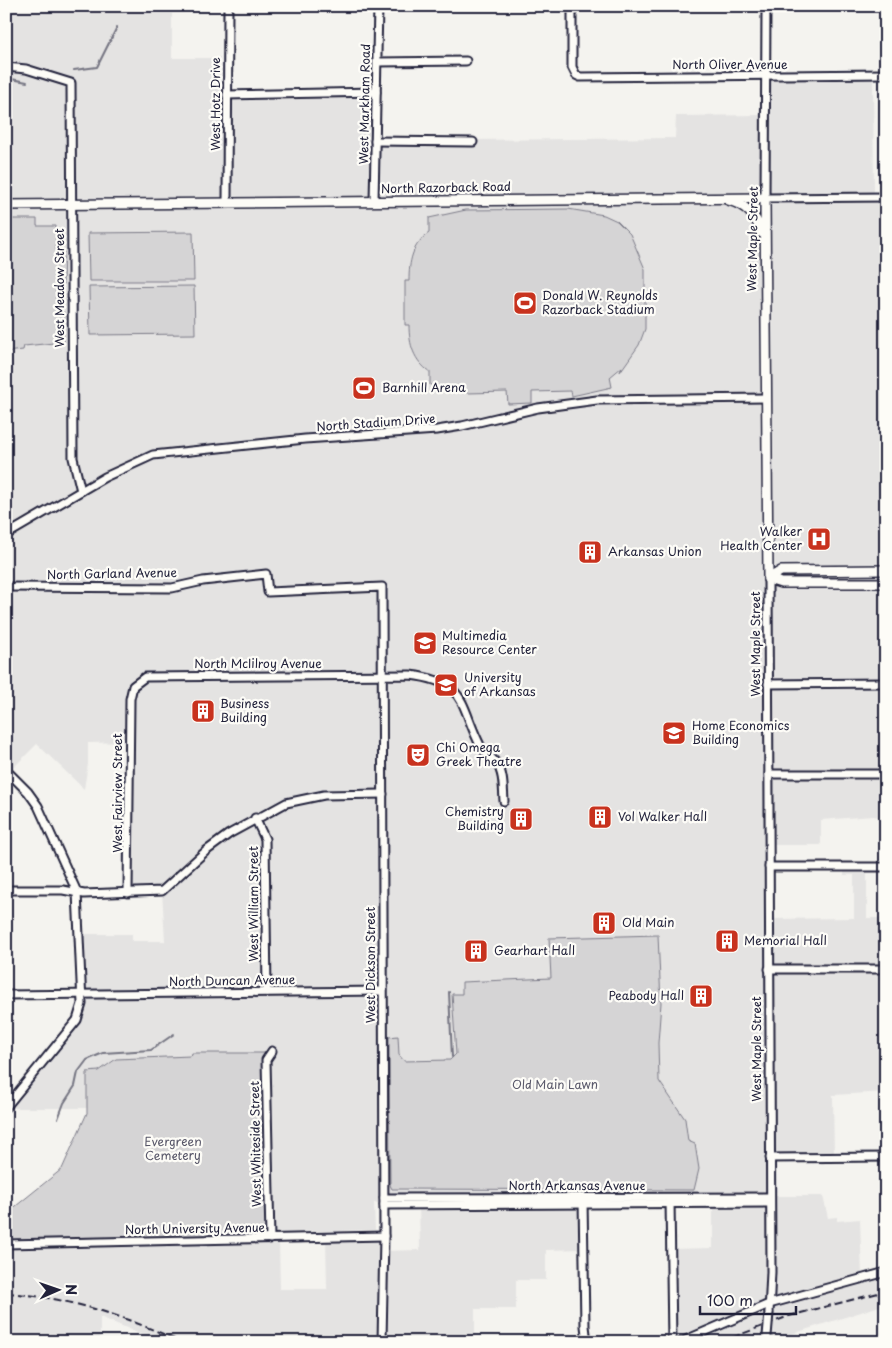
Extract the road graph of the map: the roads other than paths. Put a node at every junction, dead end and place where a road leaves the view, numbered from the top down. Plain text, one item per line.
1 (228, 6) edge
2 (378, 6) edge
3 (572, 6) edge
4 (766, 6) edge
5 (466, 61) dead end
6 (377, 62) junction
7 (6, 66) edge
8 (886, 74) edge
9 (766, 76) junction
10 (376, 92) junction
11 (227, 96) junction
12 (375, 141) junction
13 (473, 142) dead end
14 (886, 197) edge
15 (718, 198) junction
16 (765, 198) junction
17 (374, 201) junction
18 (226, 202) junction
19 (71, 204) junction
20 (6, 205) edge
21 (764, 237) junction
22 (766, 398) junction
23 (81, 491) junction
24 (6, 535) edge
25 (886, 570) edge
26 (768, 579) junction
27 (886, 583) edge
28 (382, 587) joint
29 (6, 588) edge
30 (382, 674) junction
31 (886, 683) edge
32 (768, 684) junction
33 (130, 693) joint
34 (6, 770) edge
35 (769, 774) junction
36 (886, 774) edge
37 (383, 794) junction
38 (504, 801) dead end
39 (255, 818) junction
40 (769, 867) junction
41 (886, 868) edge
42 (6, 890) edge
43 (77, 892) junction
44 (128, 893) junction
45 (886, 969) edge
46 (769, 970) junction
47 (267, 992) junction
48 (382, 992) junction
49 (82, 994) junction
50 (6, 995) edge
51 (272, 1051) dead end
52 (6, 1107) edge
53 (886, 1157) edge
54 (770, 1158) junction
55 (583, 1200) junction
56 (670, 1200) junction
57 (770, 1200) junction
58 (384, 1202) junction
59 (384, 1236) junction
60 (270, 1239) junction
61 (6, 1244) edge
62 (886, 1272) edge
63 (769, 1304) junction
64 (766, 1339) edge
65 (382, 1342) edge
66 (587, 1342) edge
67 (672, 1342) edge
68 (680, 1342) edge

1 - 11 street, West Hotz Drive
2 - 6 street, West Markham Road
3 - 9 street, North Oliver Avenue
4 - 9 street, West Maple Street
5 - 6 street
6 - 10 street, West Markham Road
7 - 19 street, West Meadow Street
8 - 9 street, North Oliver Avenue
9 - 16 street, West Maple Street
10 - 11 street
10 - 12 street, West Markham Road
11 - 18 street, West Hotz Drive
12 - 13 street
12 - 17 street, West Markham Road
14 - 16 street, North Razorback Road
15 - 16 main road, North Razorback Road
15 - 17 main road, North Razorback Road
15 - 21 main road
16 - 21 main road, West Maple Street
17 - 18 main road, North Razorback Road
18 - 19 main road, North Razorback Road
19 - 20 main road, North Razorback Road
19 - 23 street, West Meadow Street
21 - 22 main road, West Maple Street
22 - 23 street, North Stadium Drive
22 - 26 main road, West Maple Street
23 - 24 street, North Stadium Drive
25 - 26 main road
26 - 27 main road
26 - 32 street, West Maple Street
28 - 29 street, North Garland Avenue
28 - 30 street, West Dickson Street
30 - 33 street, North McIilroy Avenue
30 - 37 street, West Dickson Street
30 - 38 street, North McIilroy Avenue
31 - 32 street
32 - 35 street, West Maple Street
33 - 44 street, West Fairview Street
34 - 43 street
35 - 36 street
35 - 40 street, West Maple Street
37 - 39 street
37 - 48 street, West Dickson Street
39 - 44 street
39 - 47 street, West William Street
40 - 41 street
40 - 46 street, West Maple Street
42 - 43 street
43 - 44 street
43 - 49 street
45 - 46 street
46 - 54 street, West Maple Street
47 - 48 street, North Duncan Avenue
47 - 49 street, North Duncan Avenue
48 - 58 street, West Dickson Street
49 - 50 street, North Duncan Avenue
49 - 52 street
51 - 60 street, West Whiteside Street
53 - 54 street
54 - 57 street, West Maple Street
55 - 56 street, North Arkansas Avenue
55 - 58 street, North Arkansas Avenue
55 - 66 street
56 - 57 street, North Arkansas Avenue
56 - 67 street
57 - 63 street, West Maple Street
58 - 59 street, West Dickson Street
59 - 60 street, North University Avenue
59 - 65 street, West Dickson Street
60 - 61 street, North University Avenue
62 - 63 street
63 - 64 street, West Maple Street, bridge
63 - 68 street

